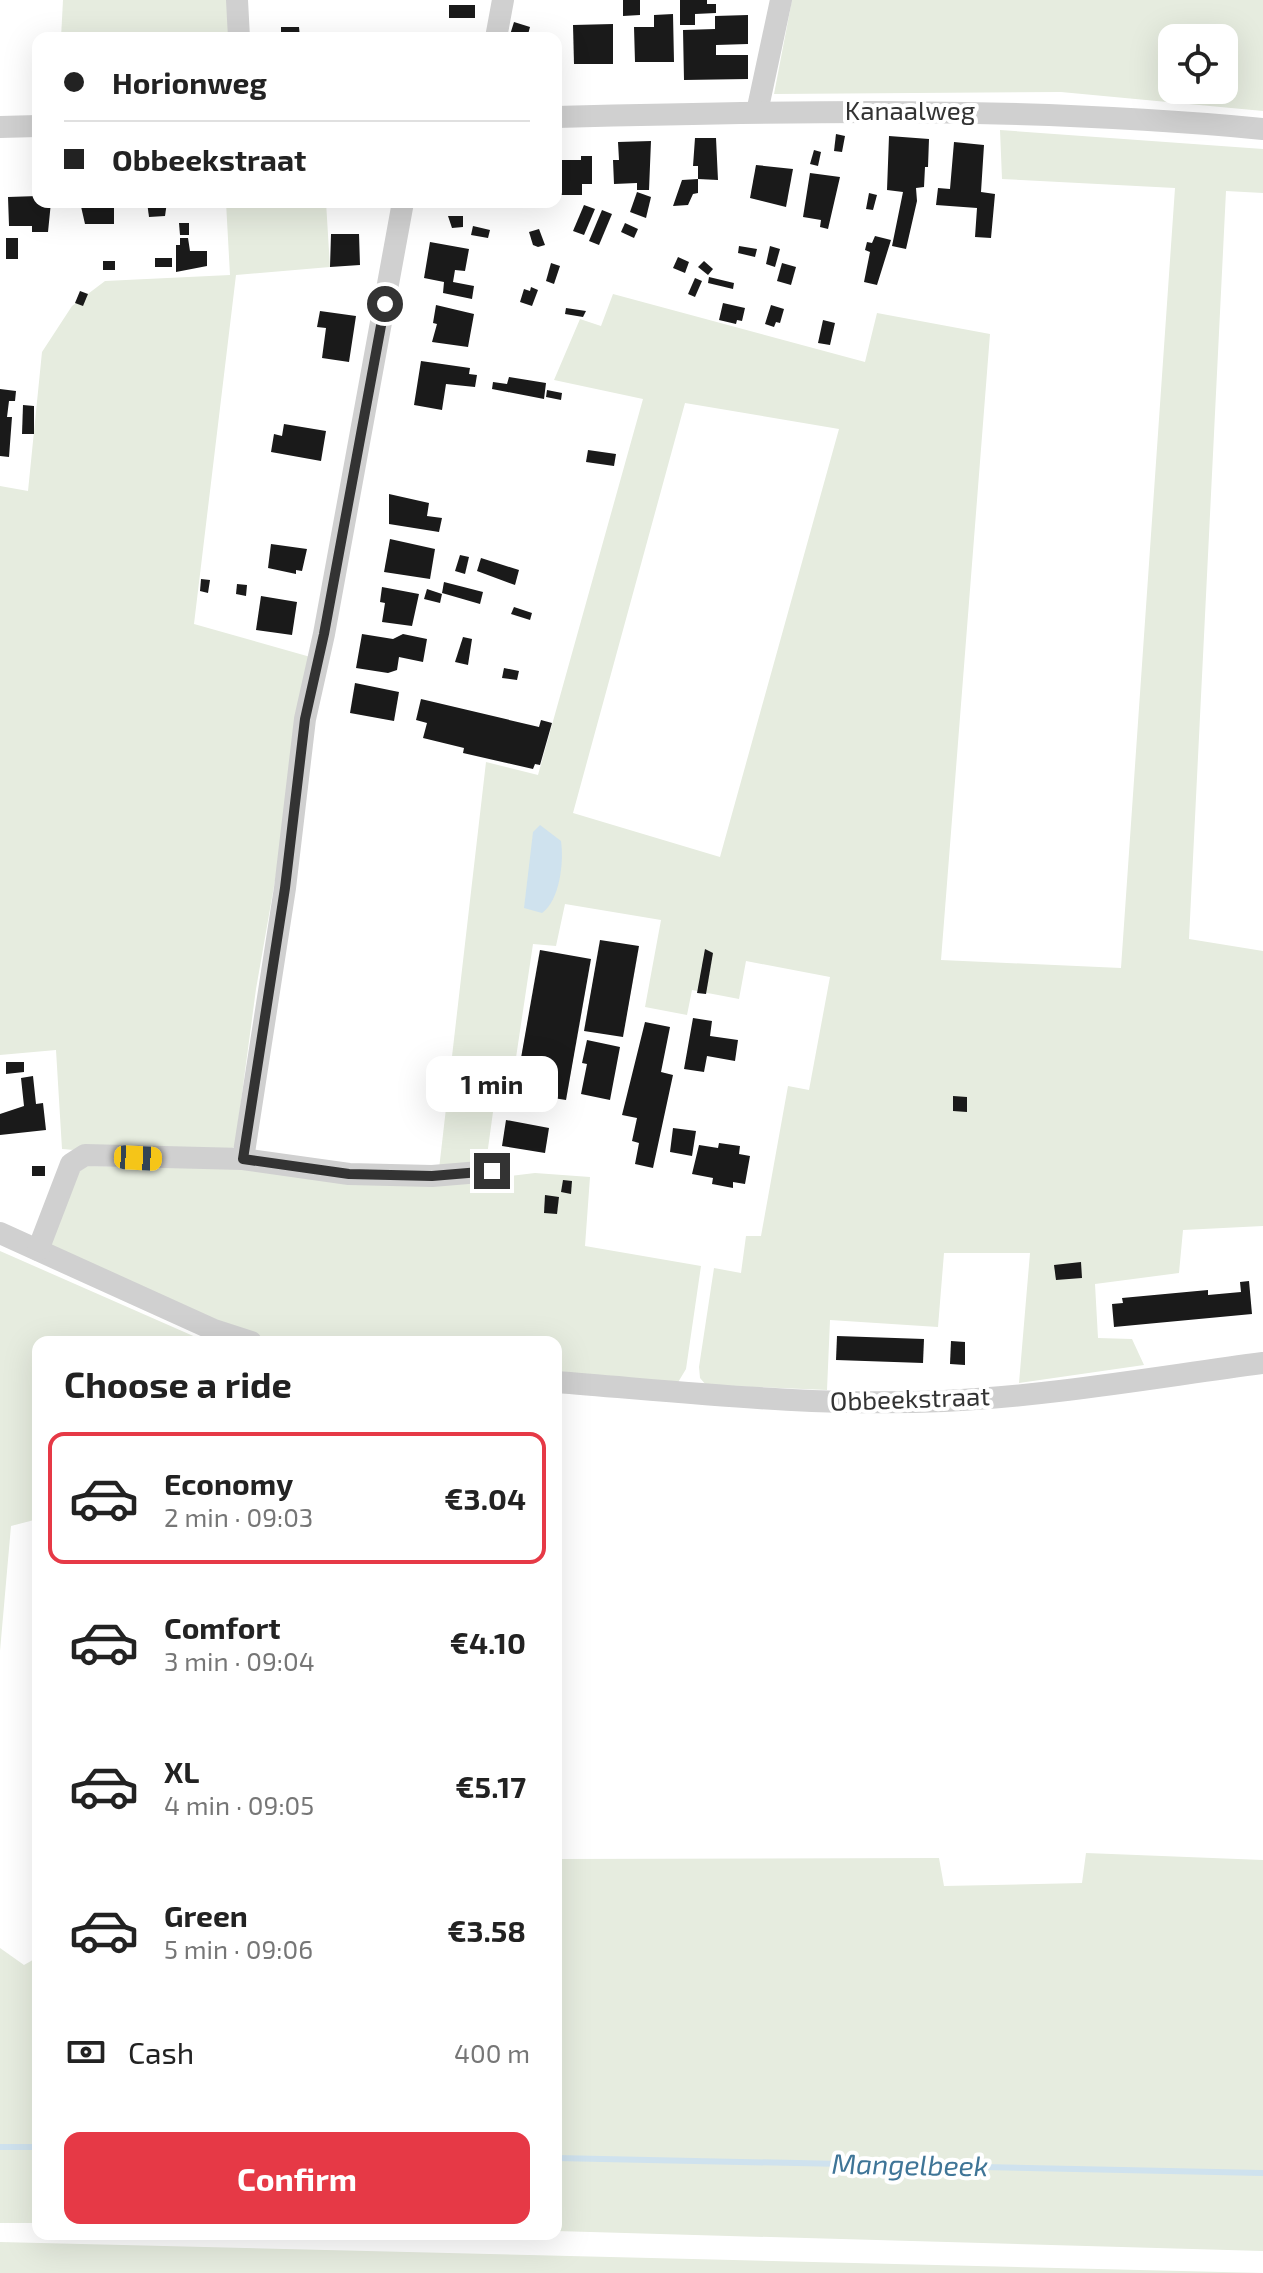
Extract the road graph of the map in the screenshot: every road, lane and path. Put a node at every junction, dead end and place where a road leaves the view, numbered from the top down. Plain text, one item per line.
1 (237, 0) edge
2 (503, 0) edge
3 (781, 0) edge
4 (239, 32) edge
5 (497, 32) edge
6 (757, 112) junction
7 (562, 117) edge
8 (32, 126) edge
9 (0, 127) edge
10 (1263, 129) edge
11 (402, 208) edge
12 (243, 1159) junction
13 (492, 1171) dead end
14 (0, 1233) edge
15 (38, 1250) junction
16 (232, 1336) edge
17 (1263, 1363) edge
18 (562, 1382) edge

1 - 4 street
2 - 5 street
3 - 6 street
6 - 7 street, Kanaalweg
6 - 10 street, Kanaalweg
8 - 9 street
11 - 12 street
12 - 13 street
12 - 15 street
14 - 15 street
15 - 16 street
17 - 18 street, Obbeekstraat

